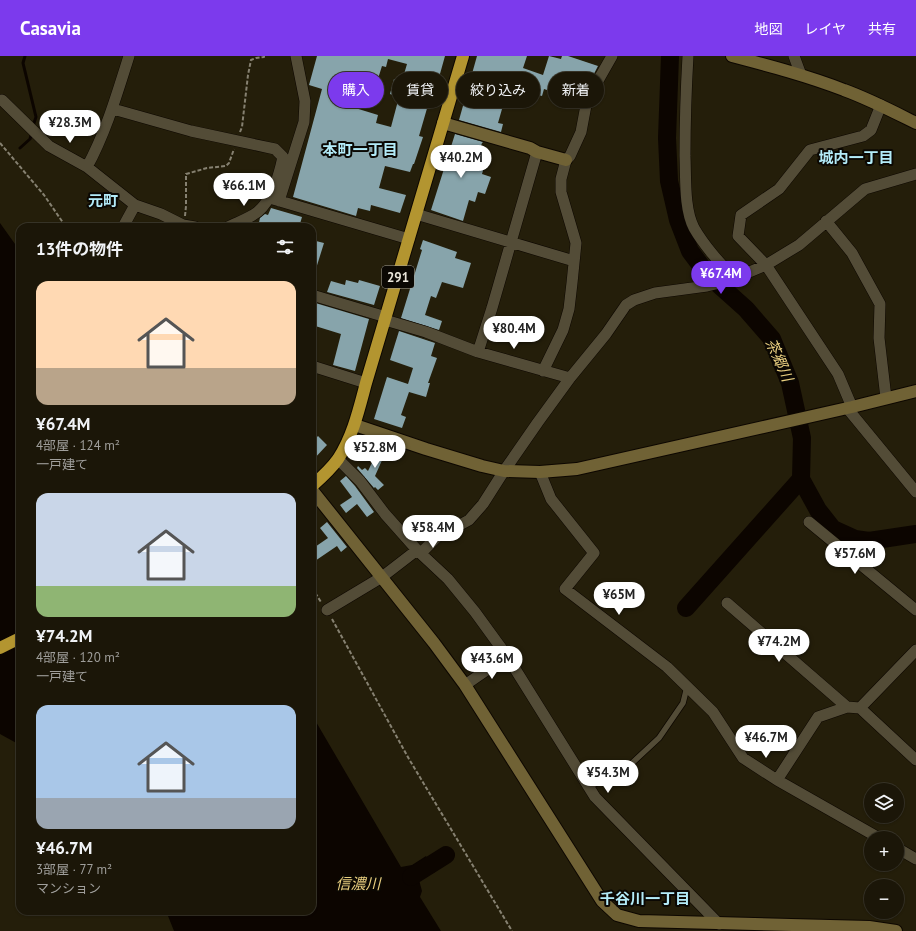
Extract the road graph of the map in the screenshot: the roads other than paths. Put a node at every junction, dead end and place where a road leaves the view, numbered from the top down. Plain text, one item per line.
1 (128, 56) edge
2 (296, 56) edge
3 (463, 56) edge
4 (612, 56) edge
5 (688, 56) edge
6 (732, 56) edge
7 (794, 56) edge
8 (801, 75) junction
9 (2, 100) dead end
10 (881, 105) junction
11 (113, 109) junction
12 (916, 123) edge
13 (443, 124) junction
14 (538, 152) junction
15 (566, 160) junction
16 (87, 167) junction
17 (916, 174) edge
18 (275, 200) junction
19 (135, 205) junction
20 (416, 214) junction
21 (826, 221) junction
22 (125, 223) edge
23 (179, 223) edge
24 (236, 223) edge
25 (409, 239) junction
26 (511, 242) junction
27 (574, 261) junction
28 (766, 265) junction
29 (731, 280) junction
30 (316, 296) edge
31 (385, 318) junction
32 (478, 352) junction
33 (316, 367) edge
34 (544, 371) junction
35 (570, 378) junction
36 (366, 383) junction
37 (916, 391) edge
38 (886, 398) junction
39 (849, 407) junction
40 (355, 425) junction
41 (338, 459) junction
42 (504, 471) junction
43 (540, 472) junction
44 (316, 482) edge
45 (916, 492) edge
46 (316, 495) edge
47 (810, 522) dead end
48 (419, 551) junction
49 (382, 577) junction
50 (726, 603) dead end
51 (327, 610) road end
52 (916, 610) edge
53 (16, 640) edge
54 (0, 648) edge
55 (916, 650) edge
56 (506, 656) junction
57 (465, 685) junction
58 (687, 687) junction
59 (847, 707) junction
60 (860, 708) junction
61 (916, 760) edge
62 (777, 780) junction
63 (589, 787) junction
64 (867, 831) edge
65 (904, 852) edge
66 (916, 859) edge
67 (711, 926) edge
68 (757, 928) edge
69 (896, 931) edge

1 - 11 street
2 - 18 street
3 - 13 highway, 291
4 - 15 street
5 - 29 street
6 - 8 street
7 - 8 street
8 - 10 street
9 - 16 street
10 - 12 street
10 - 28 street
11 - 16 street
11 - 18 street
13 - 14 street
13 - 20 highway, 291
14 - 15 street
14 - 26 street
15 - 27 street
16 - 19 street
17 - 21 street
18 - 24 street
18 - 25 street
19 - 22 street
19 - 23 street
20 - 25 highway, 291
20 - 26 street
21 - 28 street
21 - 38 street
25 - 31 highway, 291
26 - 27 street
26 - 32 street
27 - 34 street
28 - 29 street
28 - 39 street
29 - 35 street
30 - 31 street
31 - 32 street
31 - 36 highway, 291
32 - 34 street
33 - 36 street
34 - 35 street
35 - 42 street
36 - 40 highway, 291
37 - 38 street
38 - 39 street
39 - 43 street
39 - 45 street
40 - 41 highway, 291
40 - 42 street
41 - 44 highway, 291
41 - 48 street
42 - 43 street
42 - 48 street
43 - 58 street
46 - 49 street
47 - 52 street
48 - 49 street
48 - 56 street
49 - 51 street
49 - 57 street
50 - 59 street
53 - 54 highway
55 - 60 street
56 - 57 street
56 - 63 street
57 - 67 street
58 - 62 street
58 - 63 lane
59 - 60 street
59 - 62 street
60 - 61 street
62 - 64 street
63 - 67 street
65 - 66 street
67 - 68 street
68 - 69 street

